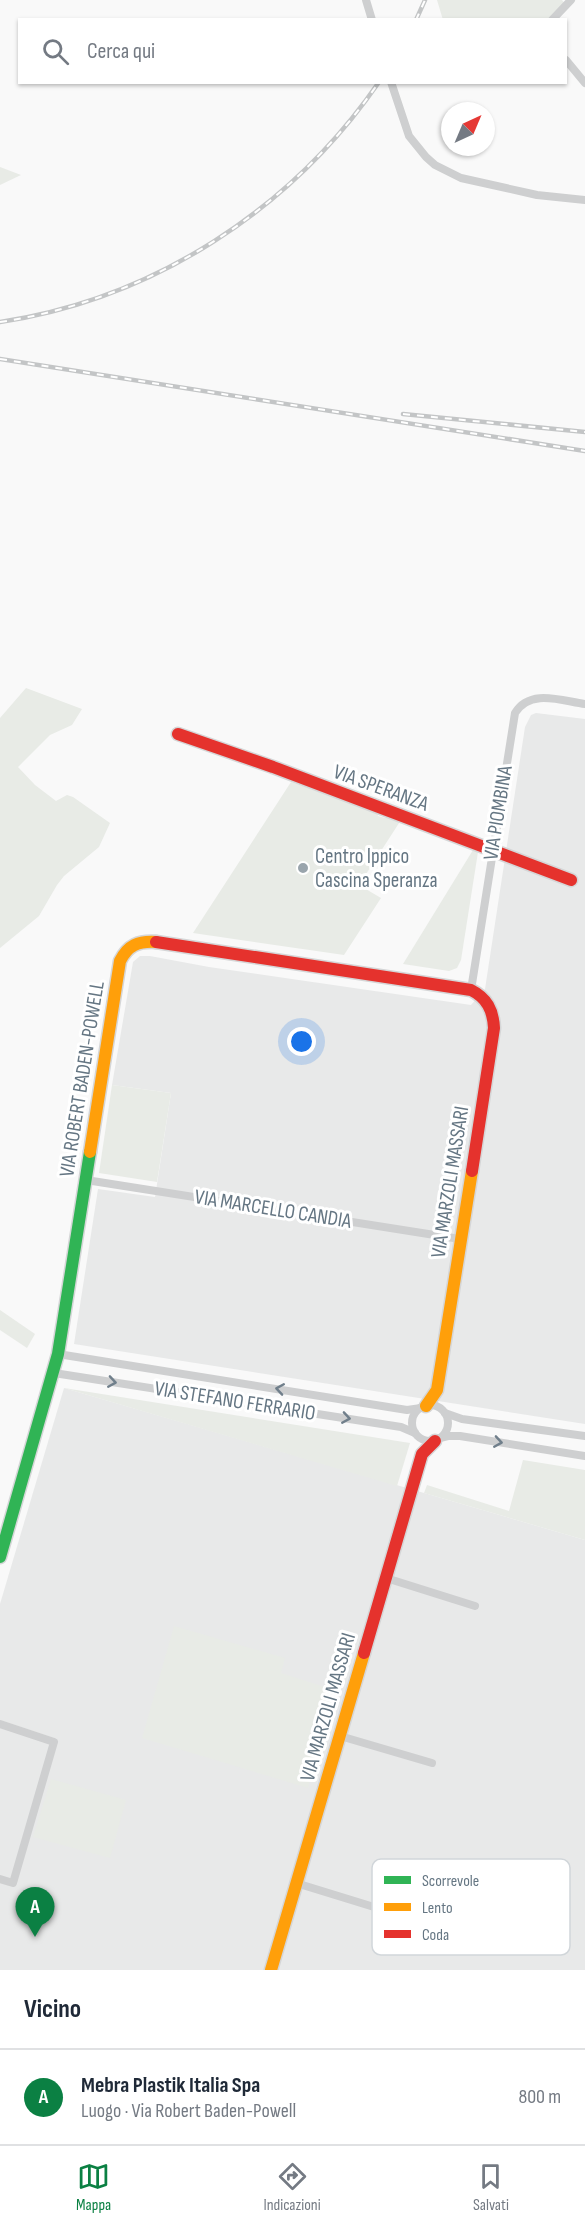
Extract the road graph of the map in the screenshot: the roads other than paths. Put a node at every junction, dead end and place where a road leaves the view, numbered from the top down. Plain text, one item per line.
1 (366, 0) edge
2 (572, 0) edge
3 (371, 18) edge
4 (554, 18) edge
5 (567, 61) edge
6 (585, 83) edge
7 (392, 84) edge
8 (585, 200) edge
9 (585, 704) edge
10 (178, 734) dead end
11 (493, 849) junction
12 (571, 880) dead end
13 (471, 990) junction
14 (86, 1180) junction
15 (460, 1239) junction
16 (58, 1354) junction
17 (54, 1373) junction
18 (437, 1390) junction
19 (423, 1407) junction
20 (444, 1412) junction
21 (417, 1435) junction
22 (585, 1436) edge
23 (438, 1440) junction
24 (422, 1454) junction
25 (585, 1456) edge
26 (0, 1557) edge
27 (386, 1578) junction
28 (475, 1606) dead end
29 (0, 1724) edge
30 (340, 1736) junction
31 (432, 1763) dead end
32 (0, 1879) edge
33 (296, 1883) junction
34 (372, 1906) edge
35 (271, 1970) edge

1 - 3 street
2 - 4 street
5 - 6 street
7 - 8 street
9 - 11 street, VIA PIOMBINA
10 - 11 street, VIA SPERANZA
11 - 12 street, VIA SPERANZA
11 - 13 street, VIA PIOMBINA
13 - 14 street, VIA ROBERT BADEN-POWELL
13 - 15 street, VIA MARZOLI MASSARI
14 - 15 street, VIA MARCELLO CANDIA
14 - 16 street, VIA ROBERT BADEN-POWELL
15 - 18 street, VIA MARZOLI MASSARI
16 - 17 street, VIA ROBERT BADEN-POWELL
19 -> 16 street, VIA STEFANO FERRARIO
17 -> 21 street, VIA STEFANO FERRARIO
17 - 26 street, VIA ROBERT BADEN-POWELL
18 - 19 street, VIA MARZOLI MASSARI
18 - 20 street, VIA MARZOLI MASSARI
19 - 20 street
19 - 21 street
20 - 22 street
20 - 23 street
21 - 23 street
21 - 24 street, VIA MARZOLI MASSARI
23 - 24 street, VIA MARZOLI MASSARI
23 -> 25 street
24 - 27 street, VIA MARZOLI MASSARI
27 - 28 street
27 - 30 street, VIA MARZOLI MASSARI
29 - 32 street
30 - 31 street
30 - 33 street, VIA MARZOLI MASSARI
33 - 34 street
33 - 35 street, VIA MARZOLI MASSARI

